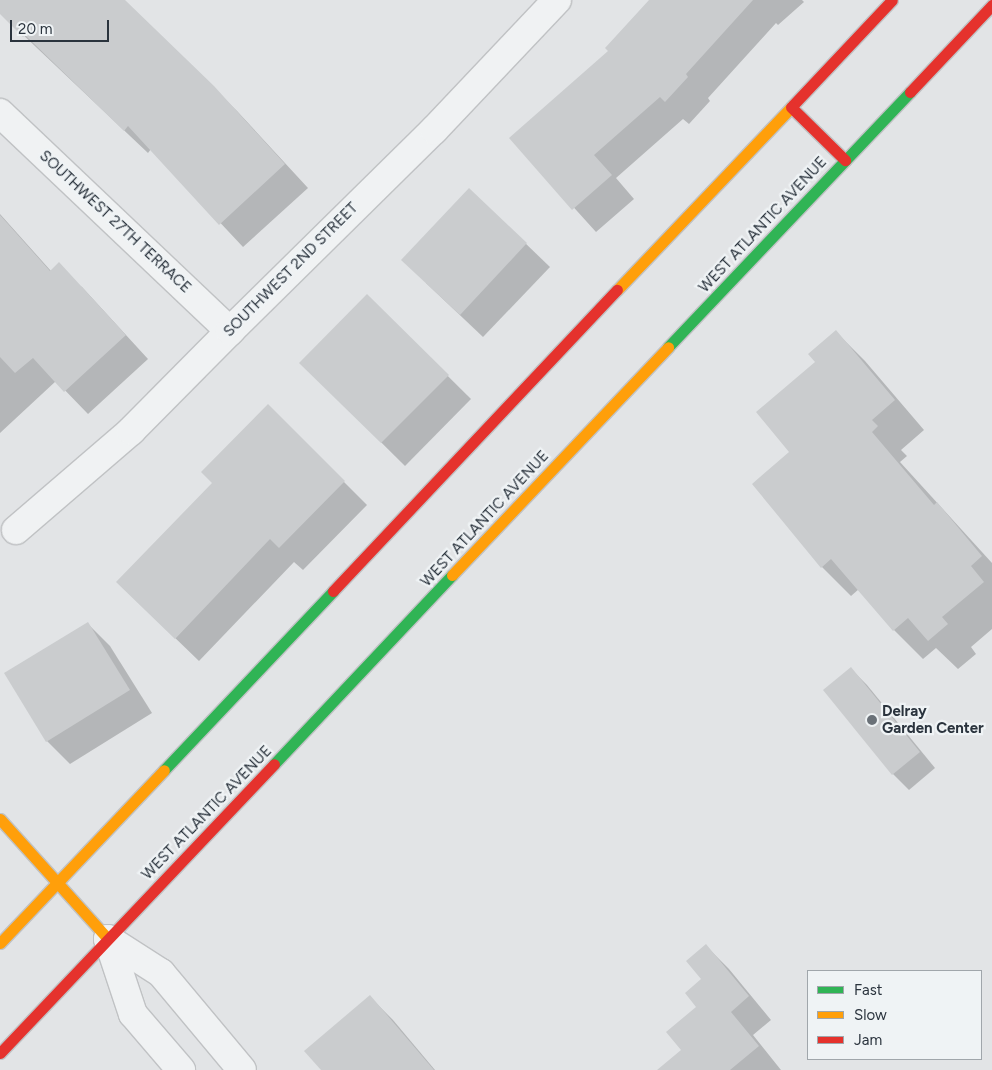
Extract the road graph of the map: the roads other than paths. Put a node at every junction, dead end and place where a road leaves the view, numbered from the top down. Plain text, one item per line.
1 (557, 0) edge
2 (892, 0) edge
3 (992, 5) edge
4 (791, 107) junction
5 (0, 113) edge
6 (845, 160) junction
7 (230, 330) junction
8 (16, 530) dead end
9 (0, 819) edge
10 (56, 883) junction
11 (108, 939) junction
12 (0, 943) edge
13 (0, 1054) edge
14 (181, 1070) edge
15 (242, 1070) edge

1 - 7 street, SOUTHWEST 2ND STREET
2 - 4 main road
3 - 6 main road, WEST ATLANTIC AVENUE
4 - 6 main road
4 - 10 main road
5 - 7 street, SOUTHWEST 27TH TERRACE
6 - 11 main road, WEST ATLANTIC AVENUE
7 - 8 street, SOUTHWEST 2ND STREET
9 - 10 main road
10 - 11 main road
10 - 12 main road
11 - 13 main road, WEST ATLANTIC AVENUE
11 - 14 street
11 - 15 street

